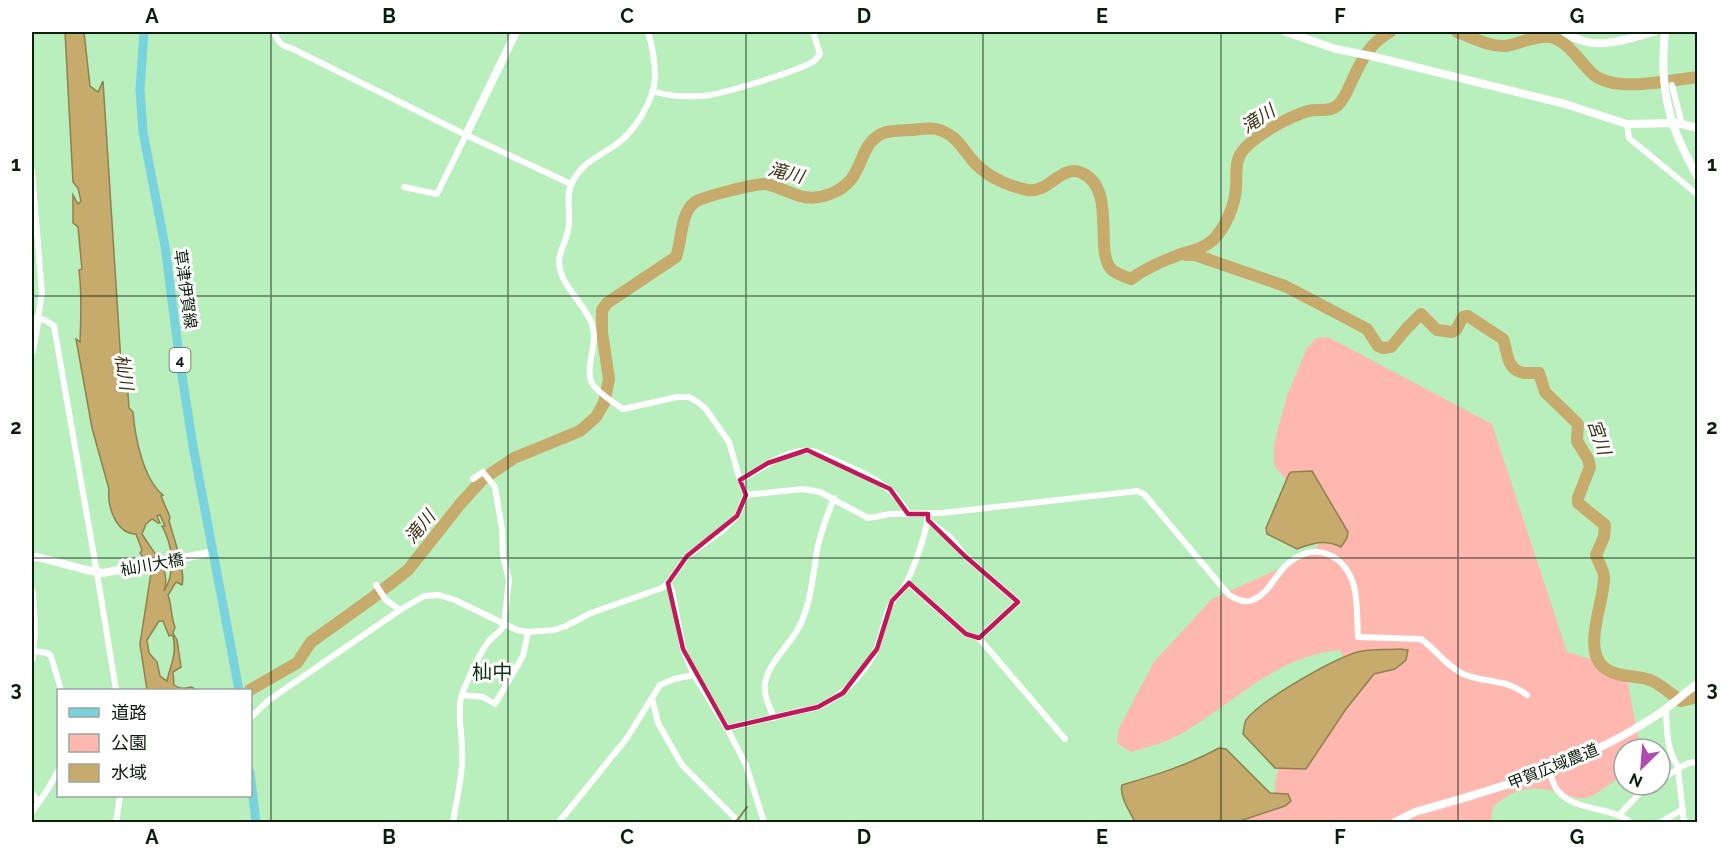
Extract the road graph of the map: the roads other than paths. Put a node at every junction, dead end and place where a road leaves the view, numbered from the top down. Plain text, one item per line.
1 (144, 32) edge
2 (274, 32) edge
3 (516, 32) edge
4 (648, 32) edge
5 (813, 32) edge
6 (1286, 32) edge
7 (1564, 32) edge
8 (1654, 32) edge
9 (1665, 32) edge
10 (1672, 85) dead end
11 (652, 91) junction
12 (1627, 124) junction
13 (1682, 124) junction
14 (1698, 128) edge
15 (466, 135) junction
16 (32, 171) edge
17 (1698, 177) edge
18 (571, 184) junction
19 (404, 187) dead end
20 (1698, 195) edge
21 (35, 318) edge
22 (32, 351) edge
23 (473, 479) dead end
24 (740, 480) junction
25 (746, 495) junction
26 (834, 498) junction
27 (908, 514) junction
28 (928, 517) junction
29 (214, 552) junction
30 (32, 558) edge
31 (100, 573) junction
32 (668, 583) junction
33 (906, 584) junction
34 (377, 587) dead end
35 (32, 592) edge
36 (400, 610) junction
37 (504, 625) junction
38 (528, 632) junction
39 (979, 638) junction
40 (32, 655) edge
41 (694, 675) junction
42 (1698, 683) edge
43 (62, 689) edge
44 (116, 689) edge
45 (238, 689) edge
46 (462, 695) junction
47 (1527, 695) dead end
48 (652, 698) junction
49 (1668, 707) junction
50 (252, 716) edge
51 (774, 718) junction
52 (727, 728) junction
53 (1065, 739) dead end
54 (1698, 762) edge
55 (1679, 768) junction
56 (1549, 770) junction
57 (1672, 772) edge
58 (57, 773) edge
59 (252, 789) edge
60 (32, 793) edge
61 (120, 797) edge
62 (1636, 797) edge
63 (39, 802) junction
64 (1683, 809) junction
65 (32, 812) edge
66 (1619, 815) junction
67 (734, 818) dead end
68 (116, 822) edge
69 (256, 822) edge
70 (453, 822) edge
71 (559, 822) edge
72 (764, 822) edge
73 (1395, 822) edge
74 (1630, 822) edge
75 (1661, 822) edge
76 (1684, 822) edge

1 - 29 main road, 草津伊賀線 / 4
2 - 15 street
3 - 15 street
4 - 11 street
5 - 11 street
6 - 12 street
7 - 8 street
9 - 17 street
10 - 13 street
11 - 18 street
12 - 13 street
12 - 20 street
13 - 14 street
15 - 18 street
15 - 19 street
16 - 21 street
18 - 24 street
21 - 22 street
21 - 31 street
23 - 37 street
24 - 25 street
24 - 27 street
25 - 26 street
25 - 32 street
26 - 27 street
26 - 51 street
27 - 28 street
28 - 33 street
28 - 39 street
28 - 47 street
29 - 31 street, 杣川大橋
29 - 45 main road, 草津伊賀線 / 4
30 - 31 street
31 - 44 street
32 - 38 street
32 - 41 street
33 - 39 street
33 - 51 street
34 - 36 street
35 - 40 street
36 - 37 street
36 - 50 street
37 - 38 street
37 - 46 street
38 - 46 street
39 - 53 street
40 - 43 street
41 - 48 street
41 - 52 street
42 - 49 street, 甲賀広域農道
46 - 70 street
48 - 67 street
48 - 71 street
49 - 55 street
49 - 56 street, 甲賀広域農道
51 - 52 street
52 - 72 street
54 - 55 street
55 - 57 street
55 - 64 street
56 - 66 street
56 - 73 street, 甲賀広域農道
58 - 63 street
59 - 69 main road
60 - 63 street
61 - 68 street
62 - 66 street
63 - 65 street
64 - 75 street
64 - 76 street
66 - 74 street

